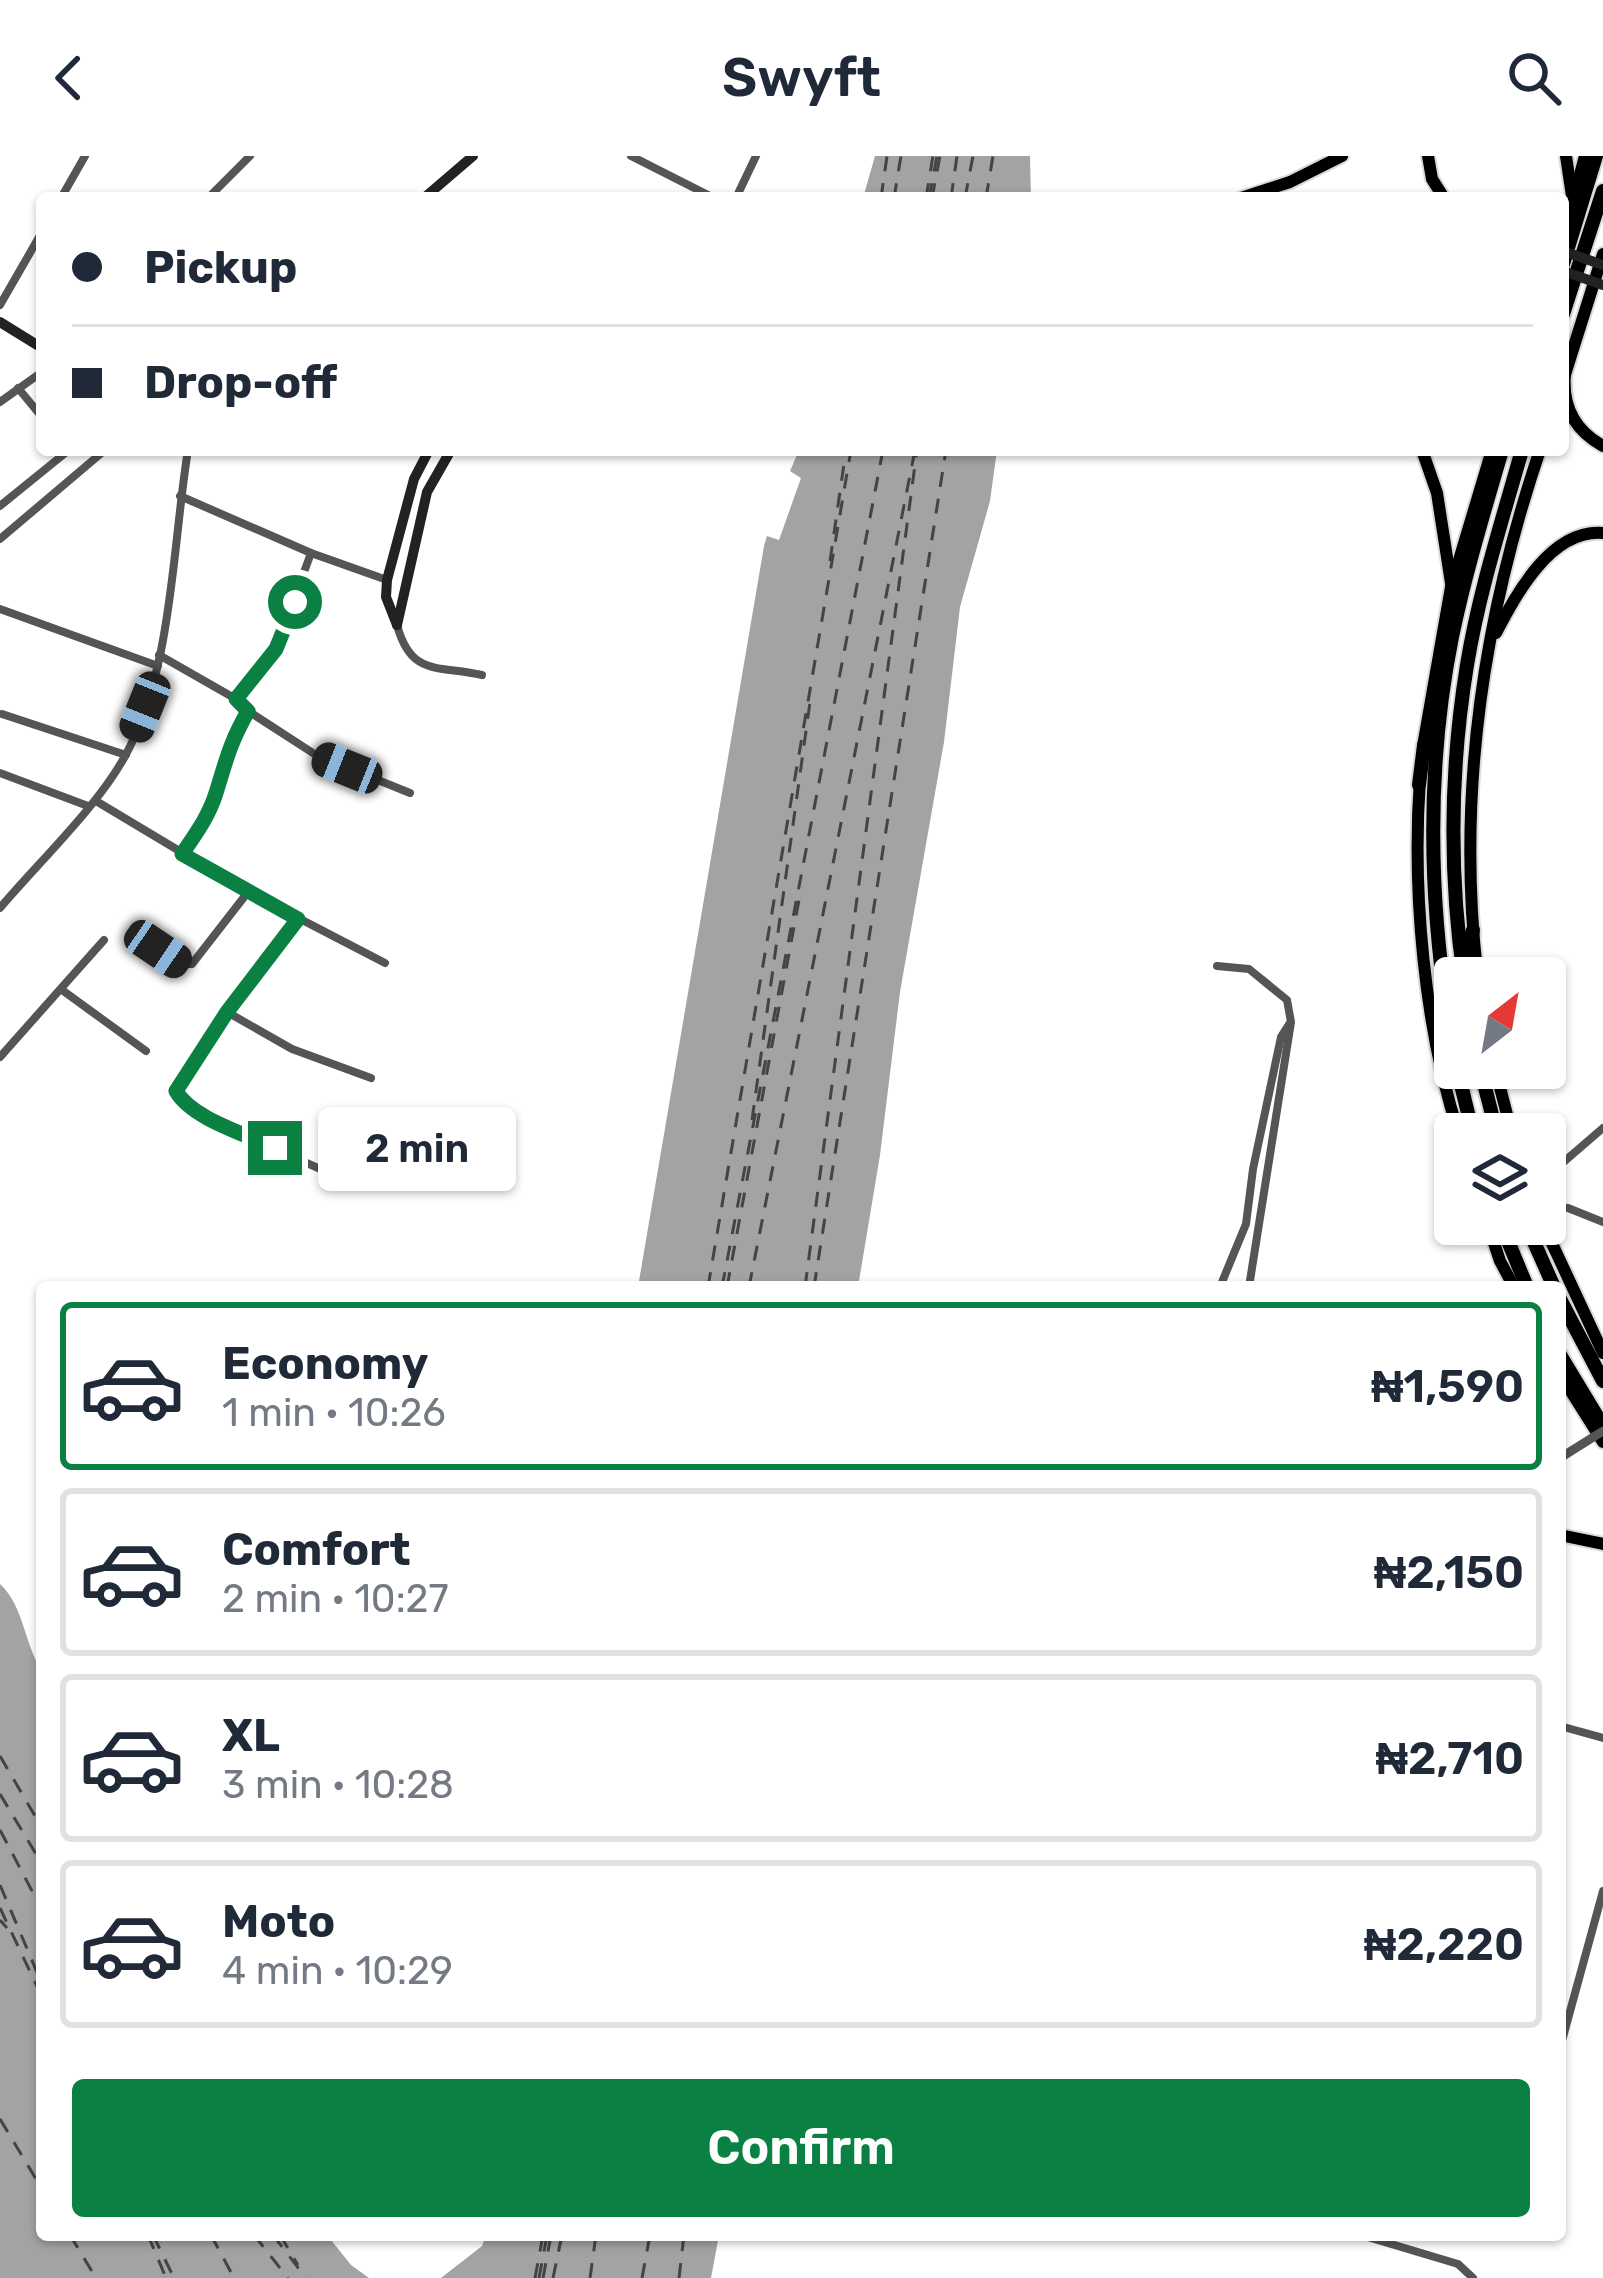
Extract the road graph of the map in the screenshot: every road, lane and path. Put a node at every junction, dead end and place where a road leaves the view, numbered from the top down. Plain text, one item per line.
1 (86, 156) edge
2 (250, 156) edge
3 (473, 156) edge
4 (631, 156) edge
5 (756, 156) edge
6 (1342, 156) edge
7 (1428, 156) edge
8 (1565, 156) edge
9 (1585, 156) edge
10 (1596, 156) edge
11 (1603, 191) edge
12 (65, 192) edge
13 (214, 192) edge
14 (431, 192) edge
15 (702, 192) edge
16 (739, 192) edge
17 (1259, 192) edge
18 (1440, 192) edge
19 (1574, 204) junction
20 (1569, 219) edge
21 (36, 242) edge
22 (1569, 248) edge
23 (1569, 253) edge
24 (1603, 254) edge
25 (1603, 265) edge
26 (1569, 271) edge
27 (1603, 285) edge
28 (1569, 296) edge
29 (0, 305) edge
30 (0, 322) edge
31 (36, 344) edge
32 (1569, 362) edge
33 (36, 375) edge
34 (18, 388) junction
35 (0, 402) edge
36 (36, 410) edge
37 (1569, 411) edge
38 (1603, 446) edge
39 (62, 456) edge
40 (98, 456) edge
41 (187, 456) edge
42 (426, 456) edge
43 (448, 456) edge
44 (1424, 456) edge
45 (1490, 456) edge
46 (1500, 456) edge
47 (1520, 456) edge
48 (1538, 456) edge
49 (180, 496) junction
50 (0, 506) edge
51 (1603, 533) edge
52 (0, 539) edge
53 (310, 553) junction
54 (387, 580) junction
55 (1451, 587) junction
56 (0, 609) edge
57 (397, 625) junction
58 (1486, 650) junction
59 (158, 660) junction
60 (482, 675) dead end
61 (236, 699) junction
62 (248, 711) junction
63 (2, 714) edge
64 (1433, 722) junction
65 (126, 755) junction
66 (0, 773) edge
67 (1426, 785) junction
68 (410, 793) dead end
69 (92, 803) junction
70 (182, 854) junction
71 (248, 892) junction
72 (0, 908) edge
73 (298, 919) junction
74 (1456, 924) junction
75 (1473, 930) junction
76 (135, 934) dead end
77 (104, 940) dead end
78 (1466, 954) junction
79 (1441, 957) edge
80 (1461, 957) edge
81 (1466, 957) edge
82 (1467, 957) edge
83 (1475, 957) edge
84 (385, 963) dead end
85 (1217, 966) dead end
86 (62, 990) junction
87 (227, 1012) junction
88 (1291, 1022) junction
89 (146, 1051) dead end
90 (0, 1058) edge
91 (370, 1078) dead end
92 (1453, 1113) edge
93 (1603, 1128) edge
94 (1566, 1160) edge
95 (343, 1179) dead end
96 (1566, 1208) edge
97 (1603, 1222) edge
98 (1498, 1245) edge
99 (1505, 1245) edge
100 (1535, 1245) edge
101 (1554, 1245) edge
102 (1500, 1262) junction
103 (1222, 1281) edge
104 (1251, 1281) edge
105 (1503, 1281) edge
106 (1511, 1281) edge
107 (1524, 1281) edge
108 (1551, 1281) edge
109 (1566, 1310) edge
110 (1603, 1353) edge
111 (1566, 1364) edge
112 (1603, 1381) edge
113 (1566, 1383) edge
114 (1603, 1429) edge
115 (1603, 1442) edge
116 (1566, 1454) edge
117 (1566, 1536) edge
118 (1603, 1544) edge
119 (1566, 1728) edge
120 (1603, 1738) edge
121 (1603, 1891) edge
122 (1566, 2026) edge
123 (1389, 2241) edge
124 (1473, 2278) edge

1 - 12 street
2 - 13 street
3 - 14 main road
4 - 15 street
5 - 16 street
6 - 17 main road
7 - 18 main road
8 - 19 main road
9 - 19 main road
10 - 22 highway
11 - 28 highway
19 - 20 main road
21 - 29 street
23 - 25 main road, bridge
24 - 32 main road
26 - 27 main road, bridge
30 - 31 main road
33 - 34 street
34 - 35 street
34 - 36 street
37 - 38 main road
39 - 50 street
40 - 52 street
41 - 49 street
42 - 54 main road
43 - 57 main road
44 - 55 main road
45 - 55 main road
46 - 64 highway
47 - 74 highway
48 - 58 main road
49 - 53 street
49 - 59 street
51 - 58 main road
53 - 54 street
53 - 61 street
54 - 57 main road
55 - 64 main road
56 - 59 street
57 - 60 street
58 - 75 main road
59 - 61 street
59 - 65 street
61 - 62 street
62 - 68 street
62 - 70 street
63 - 65 street
64 - 67 highway
64 - 67 highway
65 - 69 street
66 - 69 street
67 - 79 highway
67 - 92 main road
69 - 70 street
69 - 72 street
70 - 71 street
71 - 73 street
71 - 76 street
73 - 84 street
73 - 87 street
74 - 78 highway
74 - 80 highway
75 - 78 highway
75 - 83 main road
77 - 86 street
78 - 81 highway
78 - 82 highway
85 - 88 street
86 - 89 street
86 - 90 street
87 - 91 street
87 - 95 street
88 - 103 street
88 - 104 street
93 - 94 street
96 - 97 street
98 - 102 main road
99 - 107 highway
100 - 108 highway
101 - 110 main road
102 - 105 main road
102 - 106 main road
109 - 112 highway
111 - 114 highway
113 - 115 main road
114 - 116 street, bridge
117 - 118 main road
119 - 120 street
121 - 122 street
123 - 124 street

